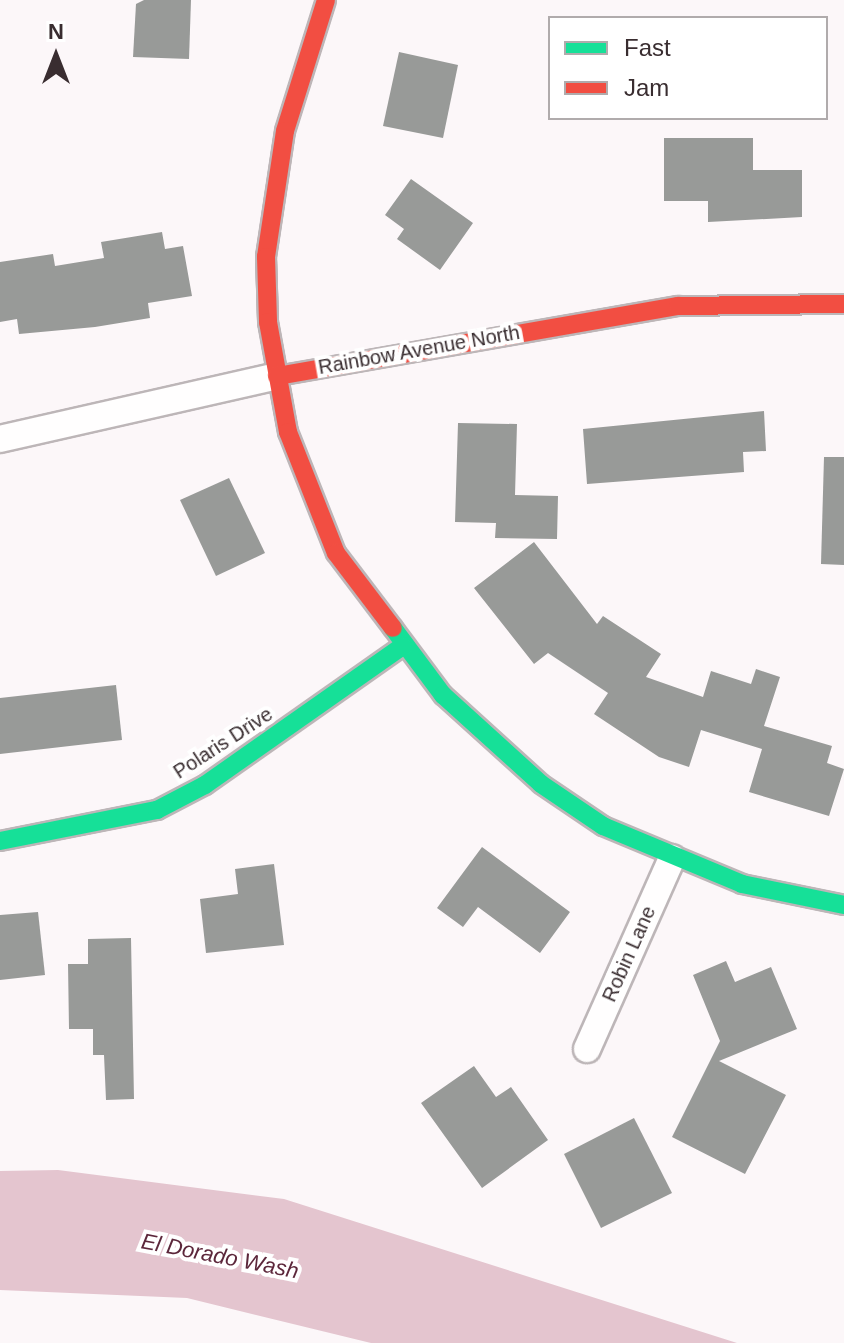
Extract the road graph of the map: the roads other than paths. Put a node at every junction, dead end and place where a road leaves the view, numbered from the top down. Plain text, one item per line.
1 (326, 0) edge
2 (844, 304) edge
3 (277, 376) junction
4 (0, 439) edge
5 (403, 646) junction
6 (0, 841) edge
7 (672, 858) junction
8 (844, 905) edge
9 (587, 1049) dead end

1 - 3 main road
2 - 3 main road, Rainbow Avenue North
3 - 4 street, Rainbow Avenue North
3 - 5 main road
5 - 6 main road, Polaris Drive
5 - 7 main road
7 - 8 main road
7 - 9 street, Robin Lane

